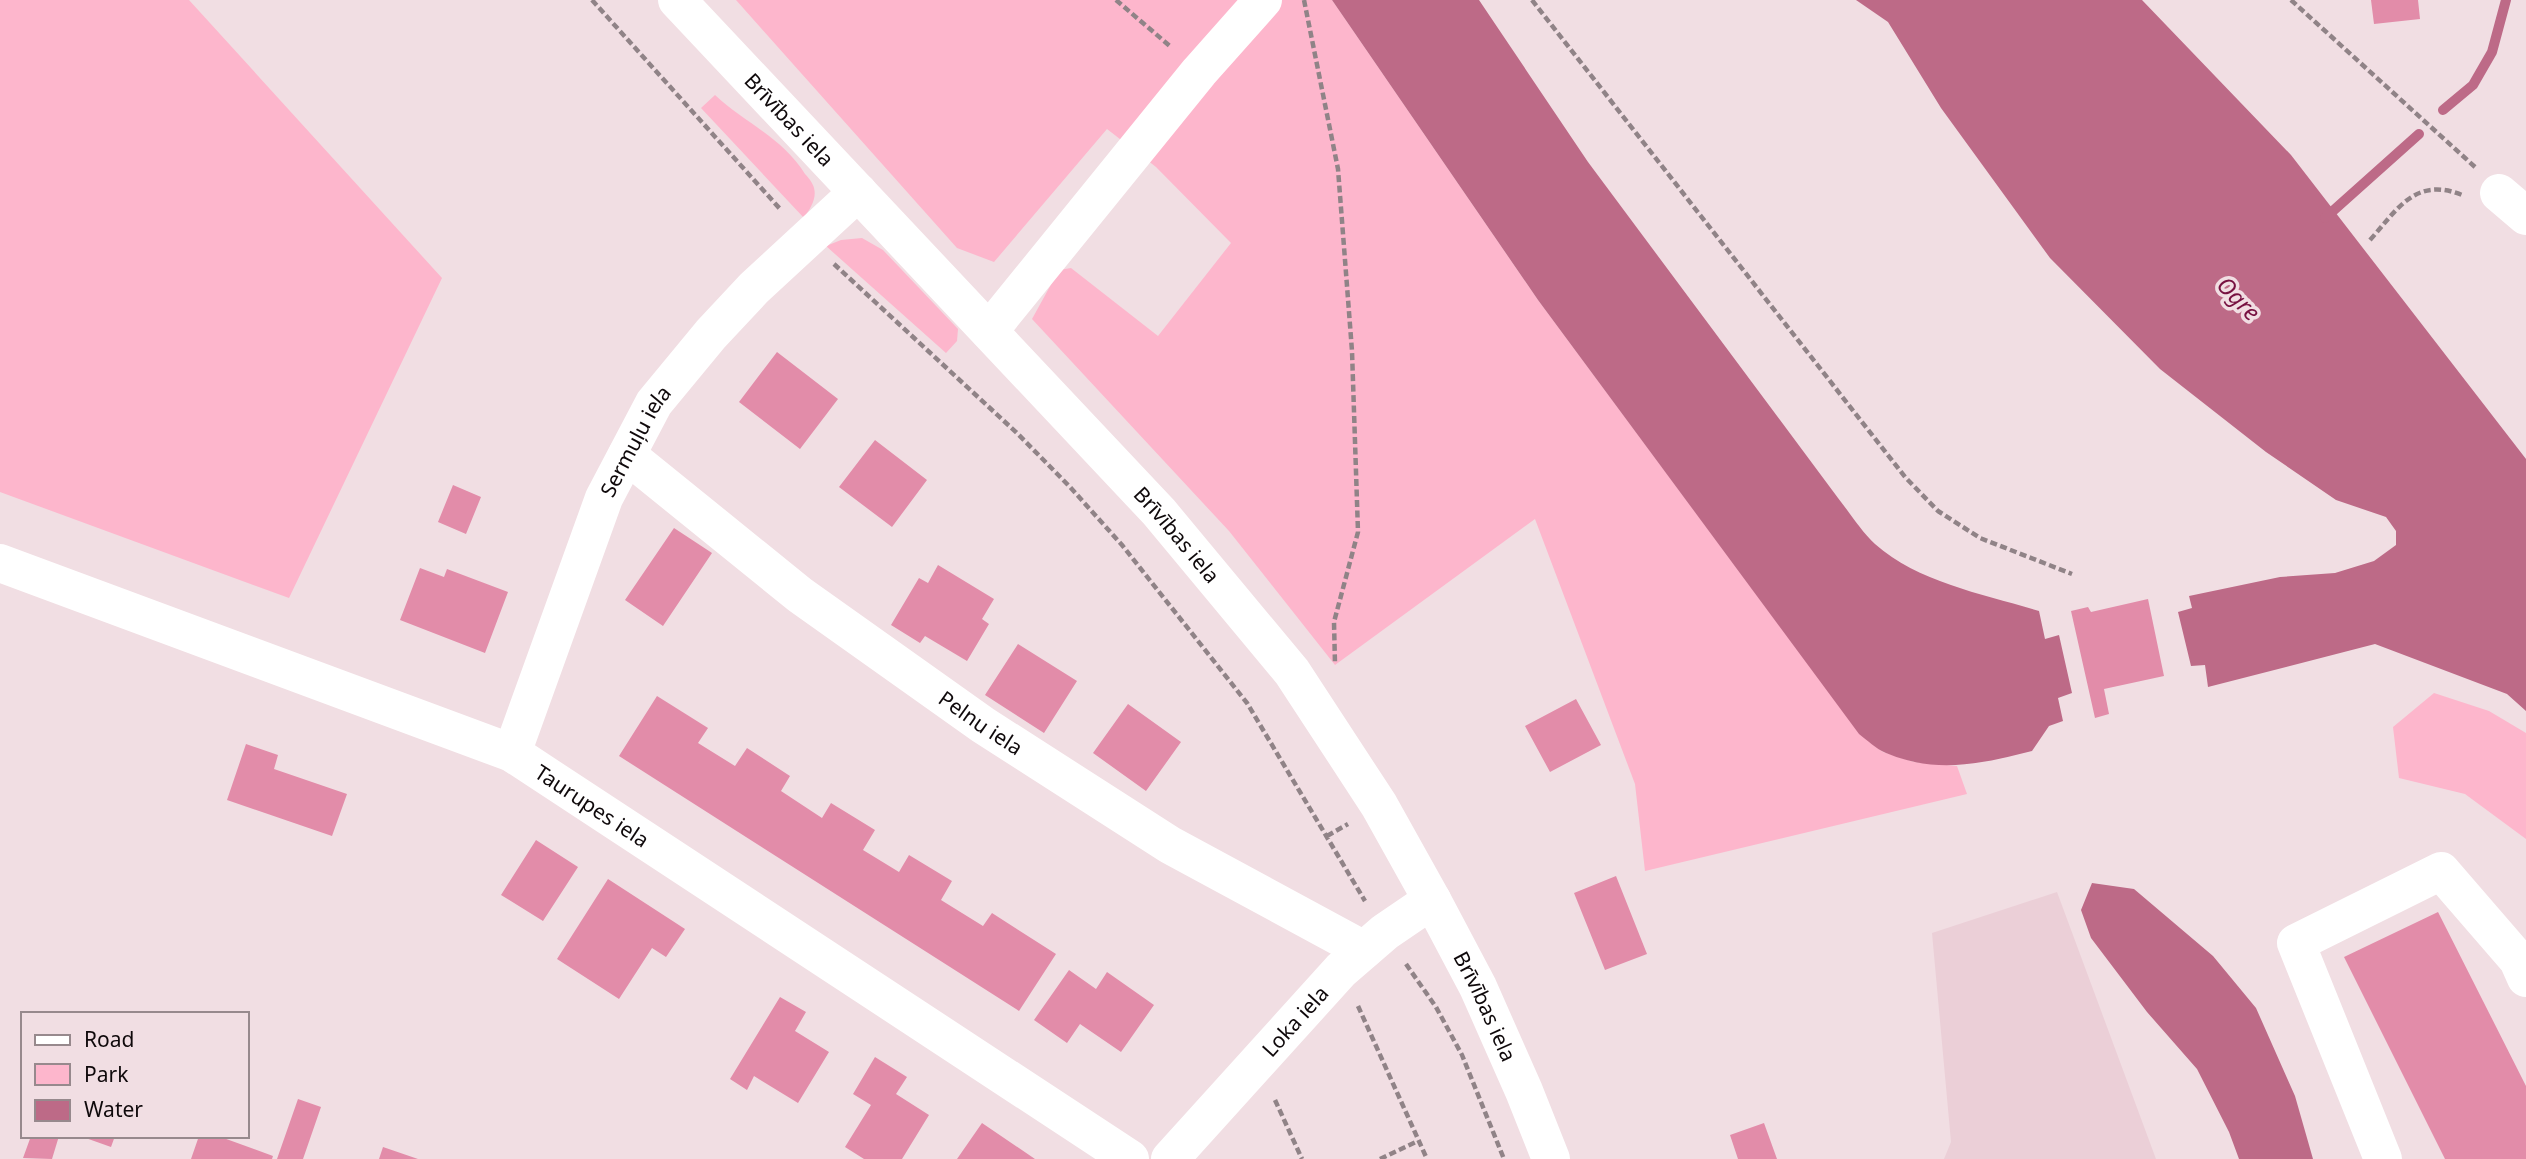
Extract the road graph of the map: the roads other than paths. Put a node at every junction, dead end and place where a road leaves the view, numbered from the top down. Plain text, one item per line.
1 (677, 0) edge
2 (1262, 0) edge
3 (858, 192) junction
4 (989, 331) junction
5 (627, 455) junction
6 (0, 563) edge
7 (512, 754) junction
8 (1432, 900) junction
9 (1363, 951) junction
10 (2526, 978) edge
11 (1130, 1159) edge
12 (1170, 1159) edge
13 (1550, 1159) edge
14 (2383, 1159) edge

1 - 3 street, Brīvības iela
2 - 4 street
3 - 4 street, Brīvības iela
3 - 5 street, Sermuļu iela
4 - 8 street, Brīvības iela
5 - 7 street, Sermuļu iela
5 - 9 street, Pelnu iela
6 - 7 street, Taurupes iela
7 - 11 street, Taurupes iela
8 - 9 street, Loka iela
8 - 13 street, Brīvības iela
9 - 12 street, Loka iela
10 - 14 street

